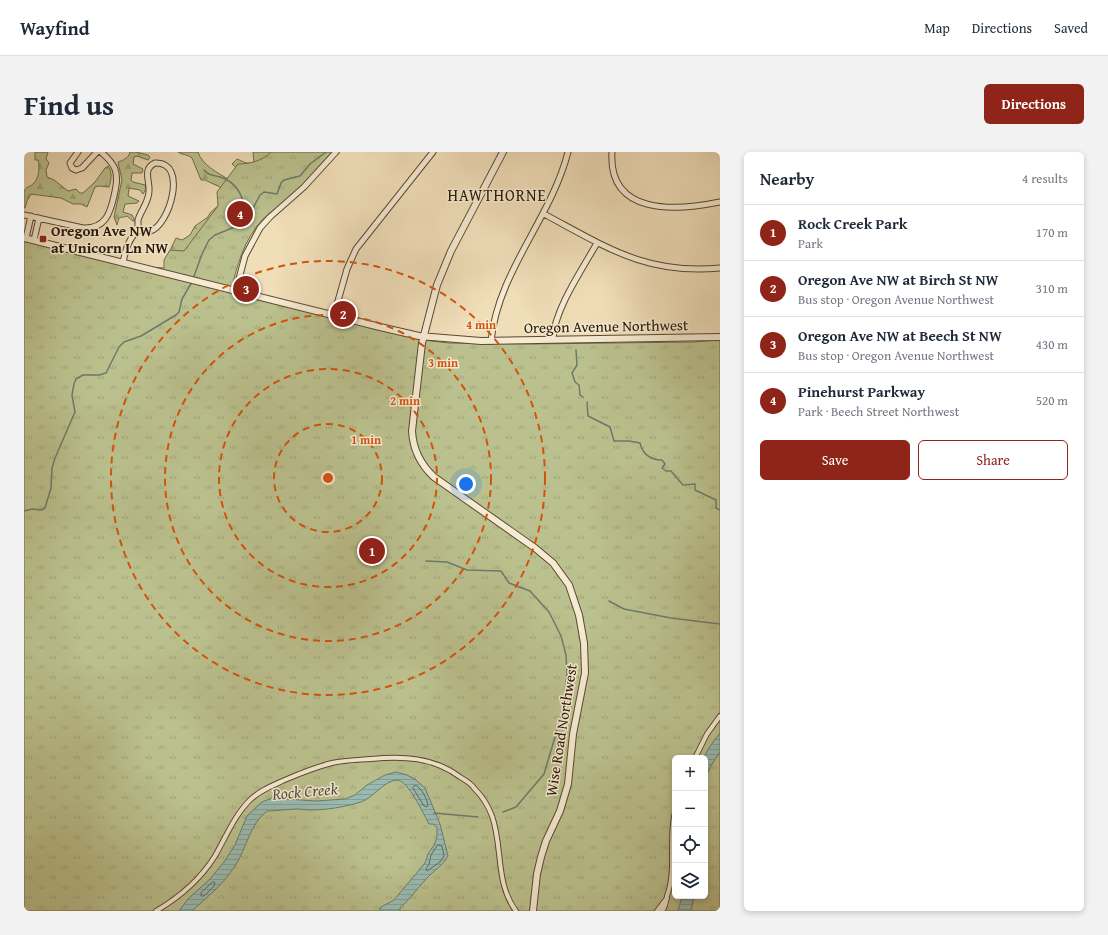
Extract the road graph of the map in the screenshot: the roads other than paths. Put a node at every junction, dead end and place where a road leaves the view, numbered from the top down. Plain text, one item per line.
1 (78, 152) edge
2 (97, 152) edge
3 (101, 152) edge
4 (336, 152) edge
5 (433, 152) edge
6 (503, 152) edge
7 (568, 152) edge
8 (612, 152) edge
9 (720, 202) edge
10 (544, 214) junction
11 (24, 215) edge
12 (31, 216) junction
13 (39, 218) junction
14 (138, 230) junction
15 (25, 238) edge
16 (34, 240) junction
17 (597, 242) junction
18 (123, 262) junction
19 (720, 268) edge
20 (236, 290) junction
21 (334, 315) junction
22 (424, 336) junction
23 (720, 337) edge
24 (553, 339) junction
25 (491, 341) junction
26 (720, 716) edge
27 (696, 755) edge
28 (672, 827) edge
29 (667, 898) junction
30 (666, 904) junction
31 (532, 910) edge
32 (660, 910) edge
33 (156, 911) edge
34 (516, 911) edge
35 (669, 911) edge

1 - 2 street
3 - 13 street
4 - 20 street
5 - 21 street
6 - 22 street, Wise Road Northwest
7 - 10 street
8 - 9 street
10 - 17 street
10 - 25 street
11 - 12 street
12 - 13 street
12 - 15 street
13 - 16 street
14 - 14 street
14 - 18 street
15 - 16 street, Oregon Avenue Northwest
16 - 18 street, Oregon Avenue Northwest
17 - 19 street
17 - 24 street
18 - 20 street, Oregon Avenue Northwest
20 - 21 street, Oregon Avenue Northwest
21 - 22 street, Oregon Avenue Northwest
22 - 25 street, Oregon Avenue Northwest
22 - 31 street, Wise Road Northwest
23 - 24 street, Oregon Avenue Northwest
24 - 25 street, Oregon Avenue Northwest
26 - 27 street
28 - 29 street
29 - 30 street
29 - 32 street
30 - 32 street
30 - 35 street
33 - 34 street

